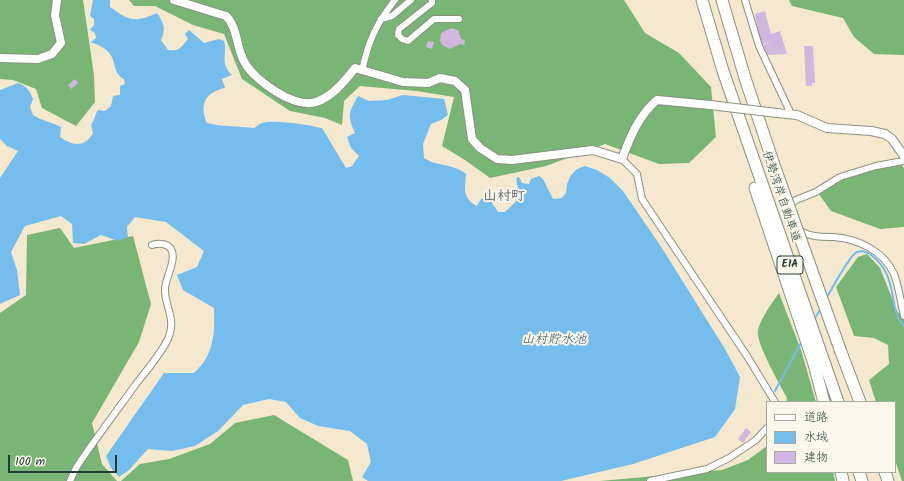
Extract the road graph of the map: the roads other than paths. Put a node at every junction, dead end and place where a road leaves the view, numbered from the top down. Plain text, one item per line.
1 (57, 0) edge
2 (174, 0) edge
3 (395, 0) edge
4 (411, 0) edge
5 (432, 0) edge
6 (702, 0) edge
7 (722, 0) edge
8 (745, 0) edge
9 (381, 19) junction
10 (459, 19) dead end
11 (0, 58) edge
12 (362, 71) junction
13 (791, 114) junction
14 (903, 158) edge
15 (622, 159) junction
16 (152, 245) dead end
17 (904, 316) edge
18 (841, 352) junction
19 (819, 362) junction
20 (775, 401) edge
21 (824, 401) edge
22 (838, 401) edge
23 (857, 401) edge
24 (860, 401) edge
25 (766, 429) edge
26 (70, 481) edge
27 (650, 481) edge

1 - 11 street
2 - 12 street
3 - 9 street
4 - 9 street
5 - 10 street
6 - 19 highway, 伊勢湾岸自動車道 / E1A
7 - 18 highway, 伊勢湾岸自動車道 / E1A, bridge
8 - 13 street
9 - 12 street
12 - 15 street
13 - 14 street
13 - 15 street, bridge
14 - 17 street
15 - 20 street
16 - 26 street
18 - 23 highway, 伊勢湾岸自動車道 / E1A
18 - 24 highway
19 - 21 highway, E1A
19 - 22 highway, 伊勢湾岸自動車道 / E1A
25 - 27 street

